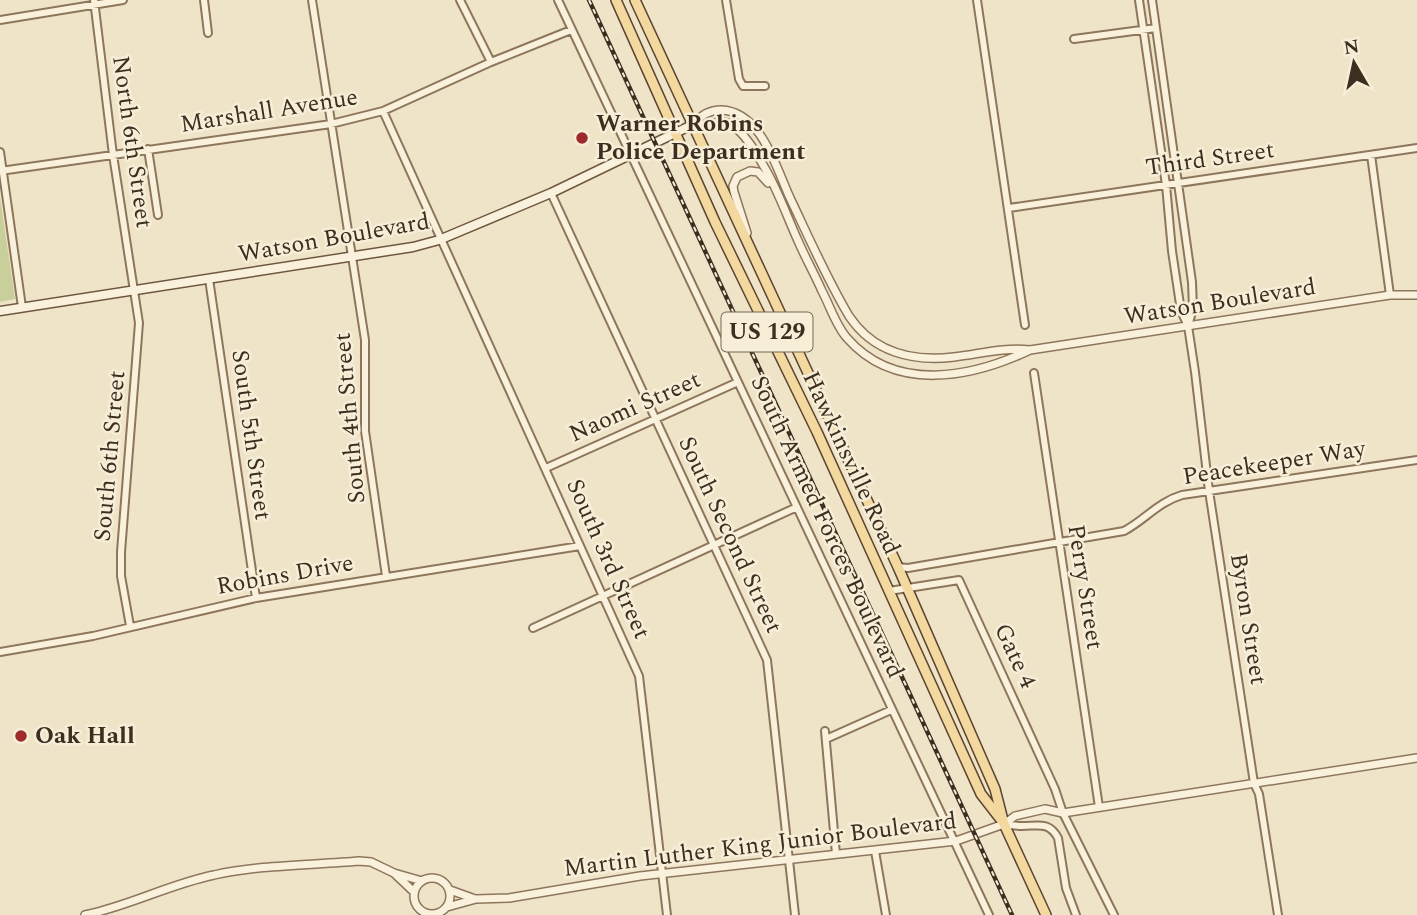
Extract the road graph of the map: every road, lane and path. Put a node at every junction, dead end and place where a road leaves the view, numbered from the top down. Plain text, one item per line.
1 (123, 0) edge
2 (204, 0) edge
3 (312, 0) edge
4 (460, 0) edge
5 (558, 0) edge
6 (615, 0) edge
7 (635, 0) edge
8 (726, 0) edge
9 (977, 0) edge
10 (1139, 0) edge
11 (1152, 0) edge
12 (94, 2) edge
13 (0, 20) edge
14 (1156, 28) junction
15 (572, 30) junction
16 (1143, 30) junction
17 (208, 33) dead end
18 (1074, 39) dead end
19 (491, 62) junction
20 (765, 86) dead end
21 (383, 111) junction
22 (331, 124) junction
23 (694, 124) junction
24 (676, 133) junction
25 (1174, 145) junction
26 (1161, 148) junction
27 (1417, 148) edge
28 (148, 149) junction
29 (0, 152) edge
30 (632, 154) junction
31 (113, 155) junction
32 (1371, 155) junction
33 (2, 171) edge
34 (1180, 183) junction
35 (1166, 185) junction
36 (551, 193) junction
37 (782, 204) junction
38 (1009, 208) junction
39 (158, 215) dead end
40 (439, 240) junction
41 (753, 253) junction
42 (350, 257) junction
43 (209, 279) junction
44 (133, 289) junction
45 (1390, 295) junction
46 (1417, 295) edge
47 (22, 307) junction
48 (0, 311) edge
49 (1025, 325) dead end
50 (1188, 326) junction
51 (1030, 350) junction
52 (1034, 373) dead end
53 (738, 382) junction
54 (655, 419) junction
55 (1417, 460) edge
56 (547, 468) junction
57 (1209, 491) junction
58 (797, 507) junction
59 (1059, 543) junction
60 (713, 545) junction
61 (580, 546) junction
62 (898, 567) junction
63 (386, 576) junction
64 (908, 588) junction
65 (889, 591) junction
66 (256, 598) junction
67 (604, 598) junction
68 (130, 626) junction
69 (533, 628) dead end
70 (0, 652) edge
71 (891, 710) junction
72 (1417, 758) edge
73 (1254, 783) junction
74 (1099, 807) junction
75 (1063, 814) junction
76 (1004, 824) junction
77 (956, 841) junction
78 (875, 851) junction
79 (836, 854) junction
80 (789, 860) junction
81 (394, 873) junction
82 (662, 875) junction
83 (422, 881) junction
84 (450, 890) junction
85 (414, 892) junction
86 (476, 899) junction
87 (447, 907) junction
88 (106, 913) edge
89 (429, 914) edge
90 (439, 914) edge
91 (85, 915) edge
92 (667, 915) edge
93 (795, 915) edge
94 (886, 915) edge
95 (989, 915) edge
96 (1046, 915) edge
97 (1076, 915) edge
98 (1114, 915) edge
99 (1278, 915) edge

1 - 12 street
2 - 17 street
3 - 22 street, South 4th Street
4 - 19 street
5 - 15 street, South Armed Forces Boulevard
6 - 24 main road, Hawkinsville Road / US 129
7 - 23 main road, Hawkinsville Road / US 129
8 - 20 street
9 - 38 street
10 - 16 street, Byron Street
11 - 14 street, Byron Street
12 - 13 street
12 - 31 street, North 6th Street
14 - 16 street
14 - 25 street, Byron Street
15 - 19 street, Marshall Avenue
15 - 30 street, South Armed Forces Boulevard
16 - 18 street
16 - 26 street, Byron Street
19 - 21 street, Marshall Avenue
21 - 22 street, Marshall Avenue
21 - 40 street, South 3rd Street
22 - 28 street, Marshall Avenue
22 - 42 street, South 4th Street
23 - 24 main road, Watson Boulevard
23 - 37 street, Watson Boulevard
23 - 41 main road, Hawkinsville Road / US 129
23 - 51 street, Watson Boulevard
24 - 30 main road, Watson Boulevard
24 - 65 main road, Hawkinsville Road / US 129
25 - 26 street
25 - 34 street, Byron Street
26 - 35 street, Byron Street
27 - 32 street, Third Street
28 - 31 street, Marshall Avenue
28 - 39 street
29 - 33 street
30 - 36 main road, Watson Boulevard
30 - 53 street, South Armed Forces Boulevard
31 - 33 street, Marshall Avenue
31 - 44 street, North 6th Street
32 - 34 street, Third Street
32 - 45 street
33 - 47 street
34 - 35 street, Third Street
34 - 50 street, Byron Street
35 - 38 street, Third Street
35 - 50 street, Byron Street
36 - 40 main road, Watson Boulevard
36 - 54 street, South Second Street
37 - 41 street
37 - 51 street, Watson Boulevard
38 - 49 street
40 - 42 main road, Watson Boulevard
40 - 56 street, South 3rd Street
41 - 62 main road, Hawkinsville Road / US 129
42 - 43 main road, Watson Boulevard
42 - 63 street, South 4th Street
43 - 44 main road, Watson Boulevard
43 - 66 street, South 5th Street
44 - 47 main road, Watson Boulevard
44 - 68 street, South 6th Street
45 - 46 street, Watson Boulevard
45 - 50 street, Watson Boulevard
47 - 48 main road, Watson Boulevard
50 - 51 street, Watson Boulevard
50 - 57 street, Byron Street
52 - 59 street, Perry Street
53 - 54 street, Naomi Street
53 - 58 street, South Armed Forces Boulevard
54 - 56 street, Naomi Street
54 - 60 street, South Second Street
55 - 57 street, Peacekeeper Way
56 - 61 street, South 3rd Street
57 - 59 street, Peacekeeper Way
57 - 73 street, Byron Street
58 - 60 street
58 - 71 street, South Armed Forces Boulevard
59 - 62 street, Peacekeeper Way
59 - 74 street, Perry Street
60 - 67 street
60 - 80 street, South Second Street
61 - 63 street, Robins Drive
61 - 67 street, South 3rd Street
62 - 64 main road, Hawkinsville Road / US 129
63 - 66 street, Robins Drive
64 - 65 street, Gate 4
64 - 75 street, Gate 4
64 - 76 main road, Hawkinsville Road / US 129
65 - 76 main road, Hawkinsville Road / US 129
66 - 68 street, Robins Drive
67 - 69 street
67 - 82 street, South 3rd Street
68 - 70 street, Robins Drive
71 - 77 street, South Armed Forces Boulevard
71 - 79 street
72 - 73 street, Martin Luther King Junior Boulevard
73 - 74 street, Martin Luther King Junior Boulevard
73 - 99 street, Byron Street
74 - 75 street, Martin Luther King Junior Boulevard
75 - 76 street, Martin Luther King Junior Boulevard
75 - 98 street
76 - 77 street, Martin Luther King Junior Boulevard
76 - 96 main road, Hawkinsville Road / US 129
76 - 97 street
77 - 78 street, Martin Luther King Junior Boulevard
77 - 95 street, South Armed Forces Boulevard
78 - 79 street, Martin Luther King Junior Boulevard
78 - 94 street
79 - 80 street, Martin Luther King Junior Boulevard
80 - 82 street, Martin Luther King Junior Boulevard
80 - 93 street, South Second Street
81 - 83 street
81 - 85 street
81 - 88 street
82 - 86 street, Martin Luther King Junior Boulevard
82 - 92 street, South 3rd Street
83 - 84 street
83 - 85 street
84 - 86 street, Martin Luther King Junior Boulevard
84 - 87 street
85 - 89 street
86 - 87 street, Martin Luther King Junior Boulevard
87 - 90 street
88 - 91 street
89 - 90 street

